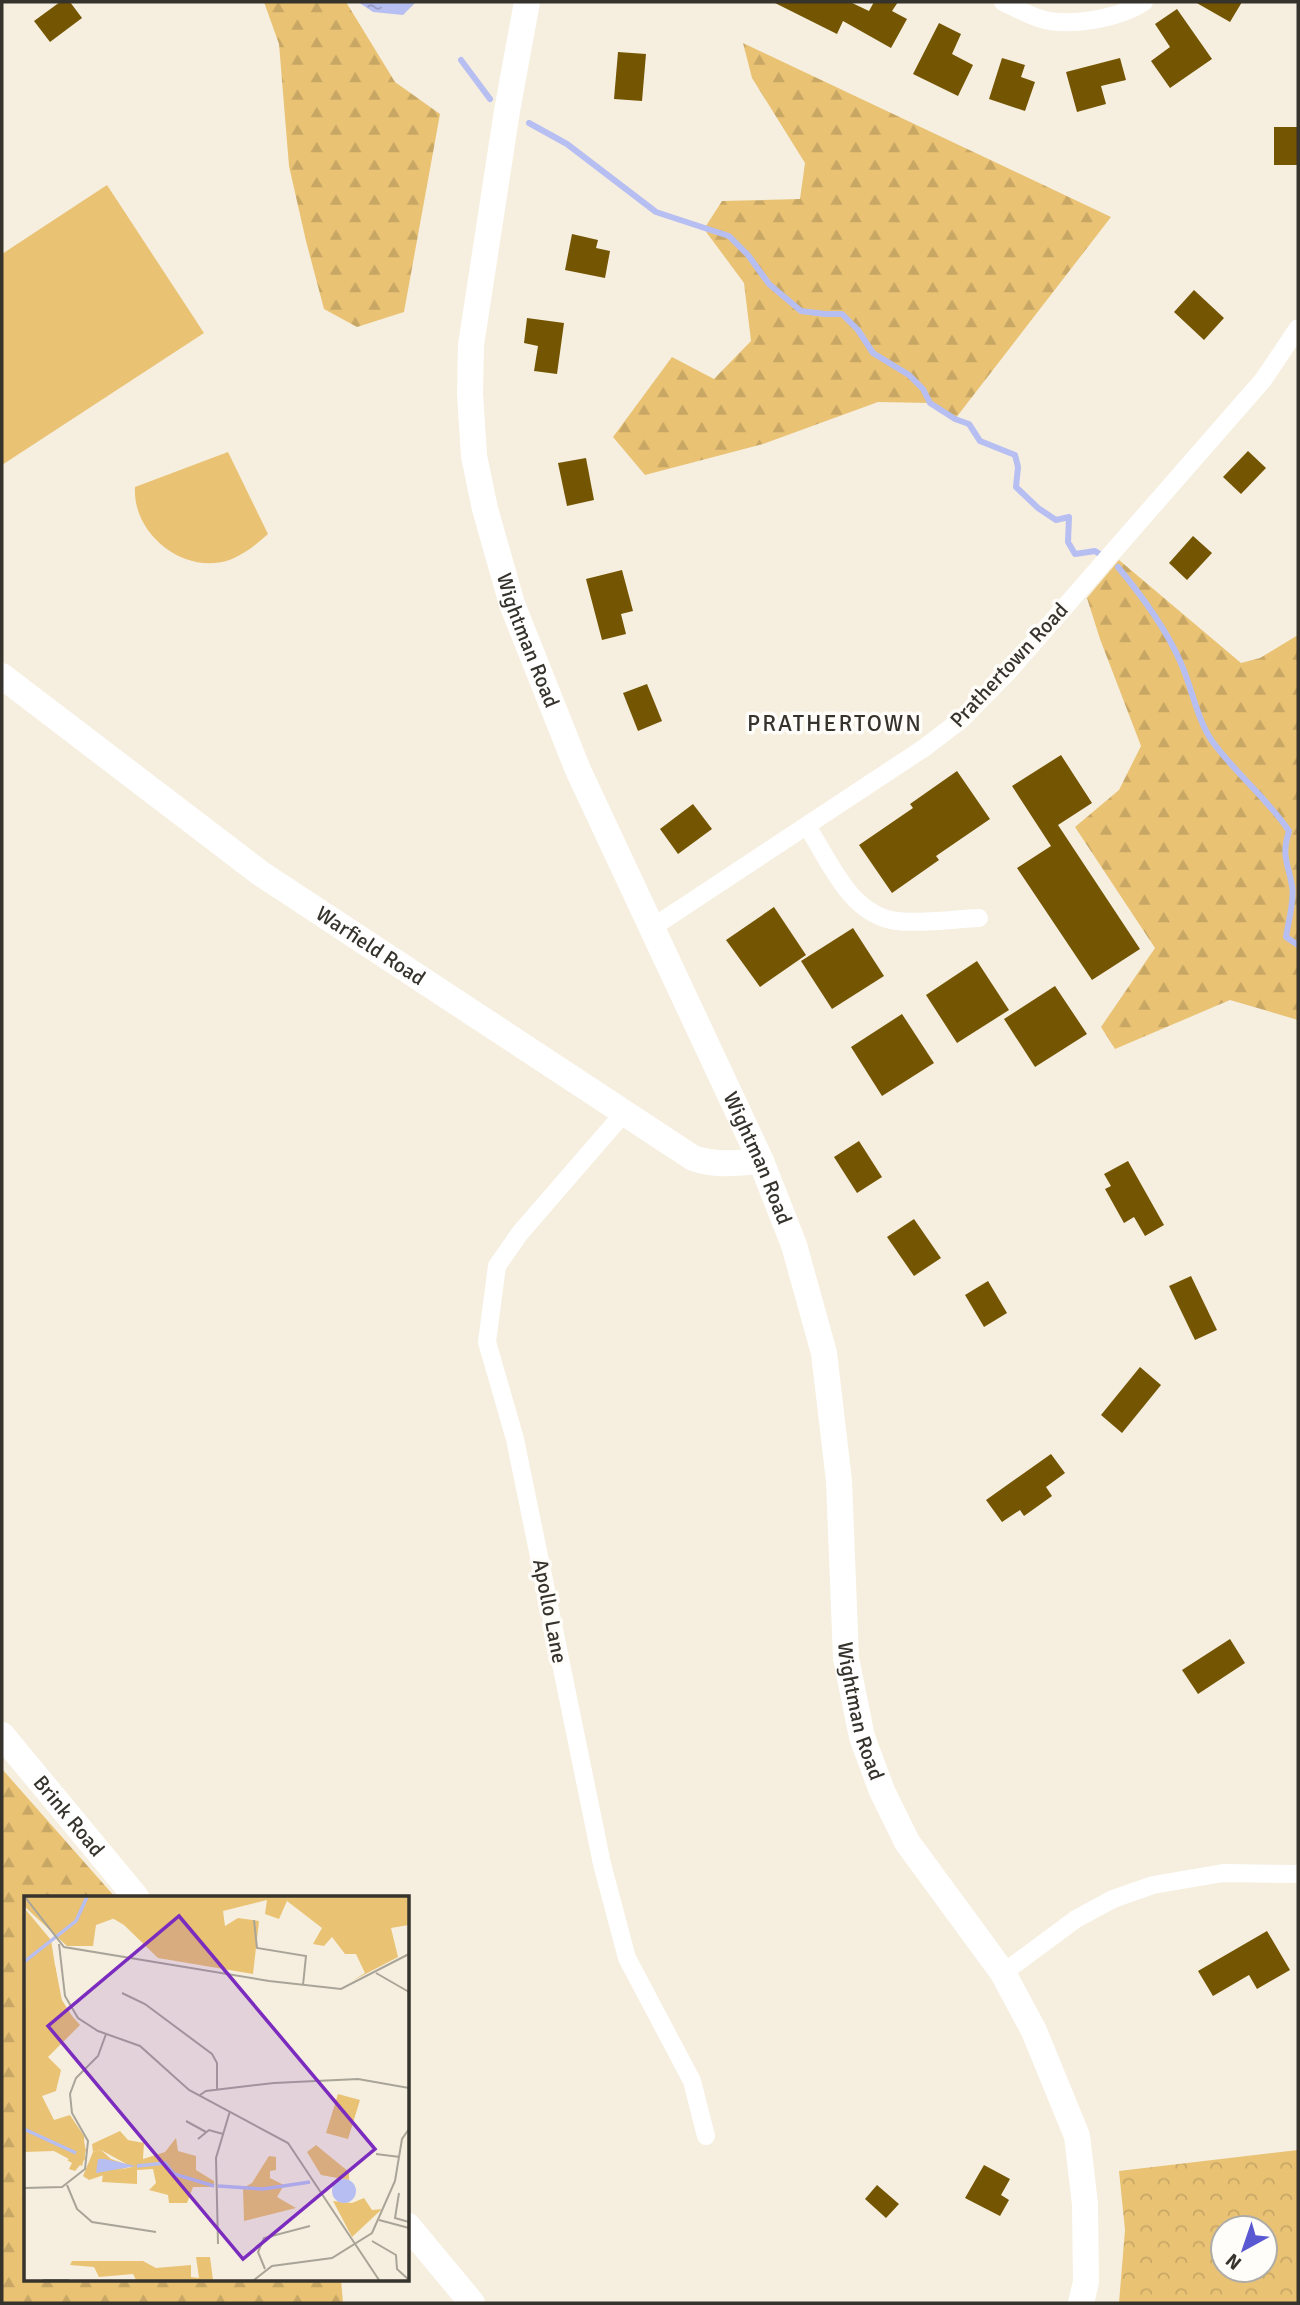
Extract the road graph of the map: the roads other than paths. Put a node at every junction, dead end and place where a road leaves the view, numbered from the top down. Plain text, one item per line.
1 (527, 2) edge
2 (1003, 2) edge
3 (1144, 2) edge
4 (1298, 328) edge
5 (2, 676) edge
6 (807, 826) junction
7 (979, 918) dead end
8 (653, 927) junction
9 (624, 1114) junction
10 (761, 1161) junction
11 (2, 1735) edge
12 (1298, 1874) edge
13 (135, 1896) edge
14 (1003, 1973) junction
15 (706, 2136) dead end
16 (410, 2228) edge
17 (471, 2303) edge
18 (1081, 2303) edge

1 - 8 main road, Wightman Road
2 - 3 street
4 - 6 street, Prathertown Road
5 - 9 main road, Warfield Road
6 - 7 street
6 - 8 street, Prathertown Road
8 - 10 main road, Wightman Road
9 - 10 main road, Warfield Road
9 - 15 street, Apollo Lane
10 - 14 main road, Wightman Road
11 - 13 main road, Brink Road
12 - 14 street
14 - 18 main road, Wightman Road
16 - 17 main road

